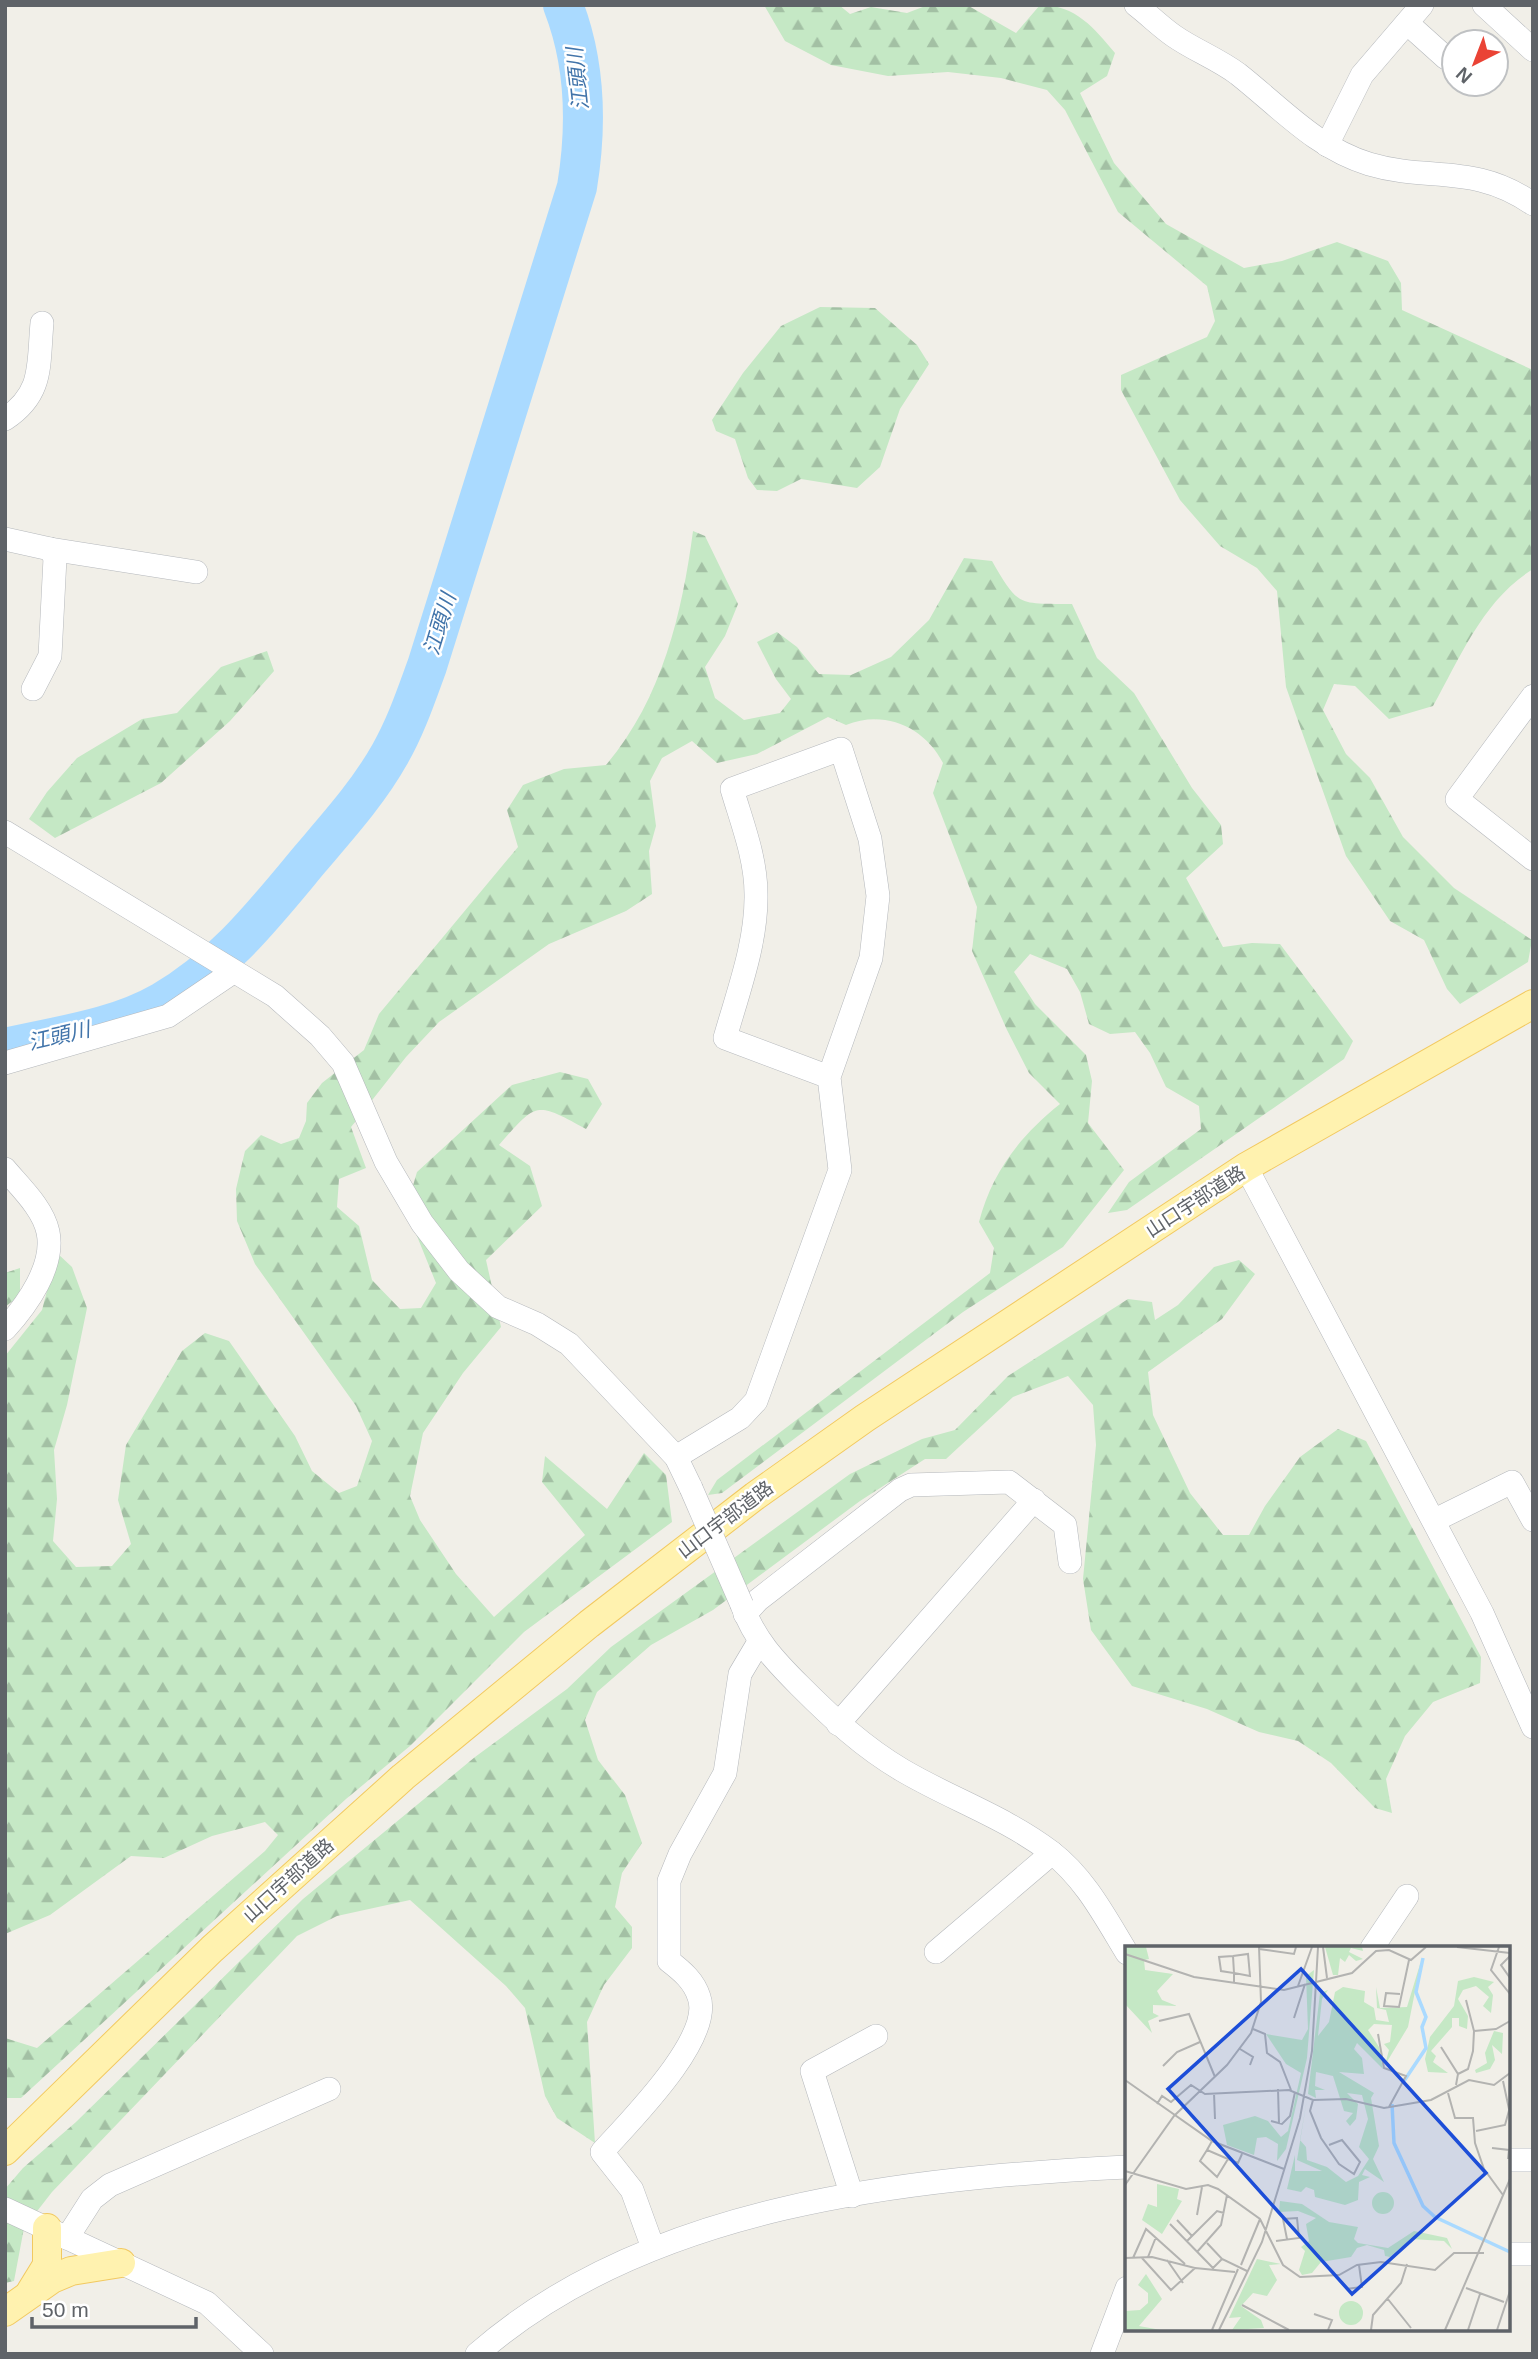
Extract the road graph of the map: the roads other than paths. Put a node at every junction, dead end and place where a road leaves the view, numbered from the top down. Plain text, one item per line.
1 (1136, 5) edge
2 (1484, 5) edge
3 (1414, 14) edge
4 (1440, 50) edge
5 (1533, 50) edge
6 (1327, 145) junction
7 (1533, 204) edge
8 (42, 323) dead end
9 (5, 419) edge
10 (5, 539) edge
11 (50, 548) junction
12 (196, 572) dead end
13 (33, 689) dead end
14 (1533, 696) edge
15 (5, 832) edge
16 (1533, 859) edge
17 (230, 971) junction
18 (1533, 1004) edge
19 (5, 1063) edge
20 (829, 1077) junction
21 (1246, 1167) junction
22 (5, 1169) edge
23 (5, 1329) edge
24 (676, 1457) junction
25 (1034, 1500) junction
26 (1435, 1520) junction
27 (1533, 1520) edge
28 (1070, 1562) dead end
29 (744, 1609) junction
30 (759, 1642) junction
31 (838, 1724) junction
32 (1533, 1727) edge
33 (1052, 1853) junction
34 (1407, 1896) dead end
35 (1373, 1946) edge
36 (1125, 1950) edge
37 (936, 1952) dead end
38 (876, 2036) dead end
39 (329, 2089) dead end
40 (5, 2151) edge
41 (1510, 2160) edge
42 (1533, 2160) edge
43 (1125, 2166) edge
44 (852, 2196) junction
45 (5, 2209) edge
46 (51, 2230) junction
47 (653, 2248) junction
48 (1510, 2254) edge
49 (1533, 2254) edge
50 (121, 2263) junction
51 (1125, 2293) edge
52 (28, 2295) junction
53 (5, 2312) edge
54 (262, 2354) edge
55 (477, 2354) edge
56 (1102, 2354) edge

1 - 6 street
2 - 5 street
3 - 4 street
3 - 6 street
6 - 7 street
8 - 9 street
10 - 11 street
11 - 12 street
11 - 13 street
14 - 16 street
15 - 17 street
17 - 19 street
17 - 24 street
18 - 21 main road, 山口宇部道路
20 - 20 street
20 - 24 street
21 - 26 street
21 - 40 main road, 山口宇部道路
22 - 23 street
24 - 29 street, bridge
25 - 28 street
25 - 29 street
25 - 31 street
26 - 27 street
26 - 32 street
29 - 30 street
30 - 31 street
30 - 47 street
31 - 33 street
33 - 36 street
33 - 37 street
34 - 35 street
38 - 44 street
39 - 46 street
41 - 42 street
43 - 44 street
44 - 47 street
45 - 46 street
46 - 50 street
46 - 52 main road
47 - 55 street
48 - 49 street
50 - 52 main road
50 - 54 street
51 - 56 street
52 - 53 main road

